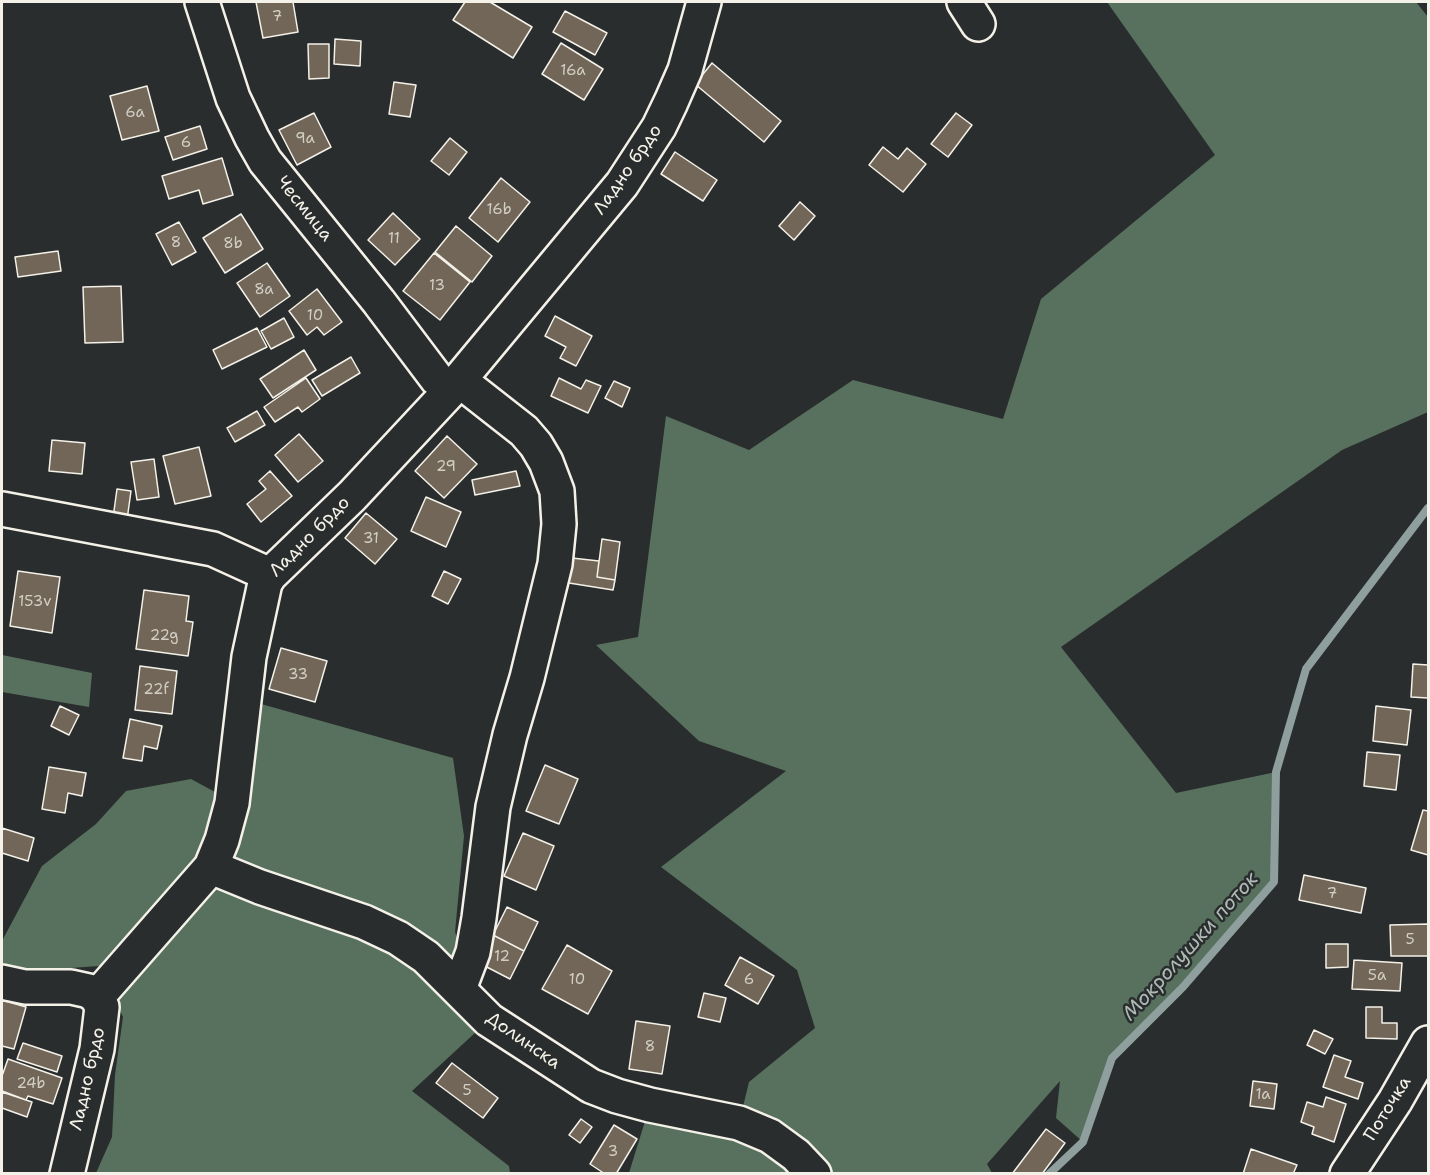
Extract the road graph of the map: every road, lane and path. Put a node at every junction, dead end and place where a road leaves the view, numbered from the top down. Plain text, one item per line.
1 (202, 2) edge
2 (704, 2) edge
3 (455, 386) junction
4 (2, 509) edge
5 (270, 575) junction
6 (211, 867) junction
7 (2, 982) edge
8 (459, 990) junction
9 (97, 997) junction
10 (1428, 1043) edge
11 (67, 1173) edge
12 (814, 1173) edge
13 (1347, 1173) edge

1 - 3 street, Чесмица
2 - 3 street, Ладно брдо
3 - 5 street, Ладно брдо
3 - 8 street, Чесмица
4 - 5 street
5 - 6 street, Ладно брдо
6 - 8 street, Долинска
6 - 9 street, Ладно брдо
7 - 9 street
8 - 12 street, Долинска
9 - 11 street, Ладно брдо
10 - 13 street, Поточка

